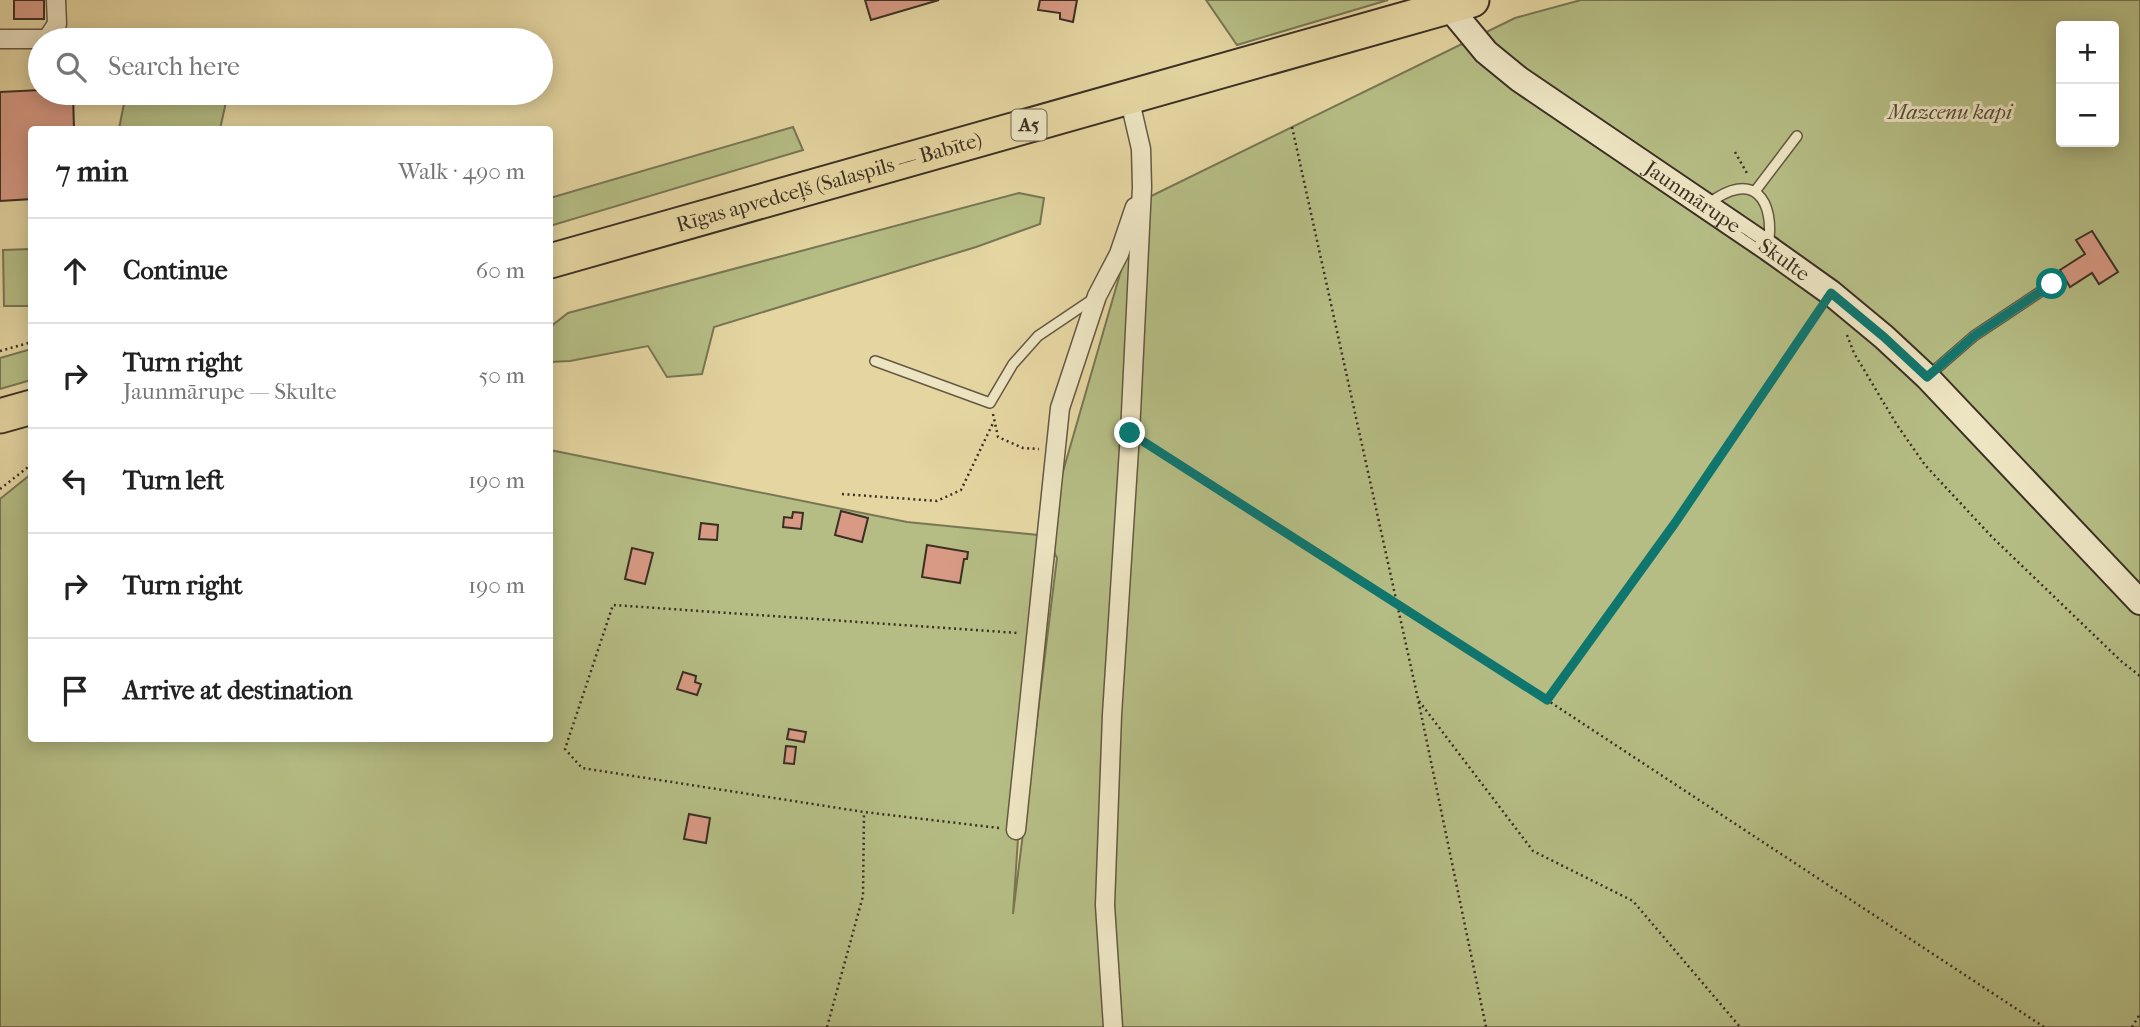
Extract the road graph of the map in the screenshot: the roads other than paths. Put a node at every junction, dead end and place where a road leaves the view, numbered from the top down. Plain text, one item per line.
1 (56, 0) edge
2 (1454, 2) edge
3 (54, 28) edge
4 (0, 39) edge
5 (28, 39) edge
6 (1129, 97) junction
7 (1797, 136) dead end
8 (1142, 187) junction
9 (1756, 190) junction
10 (1706, 206) junction
11 (1768, 248) junction
12 (553, 260) edge
13 (2052, 284) dead end
14 (1097, 296) junction
15 (875, 361) dead end
16 (1927, 377) junction
17 (28, 408) edge
18 (0, 416) edge
19 (2138, 597) edge
20 (1016, 830) road end
21 (1113, 1027) edge

1 - 3 street
2 - 6 highway, Rīgas apvedceļš (Salaspils — Babīte) / A5
2 - 10 main road, Jaunmārupe — Skulte
4 - 5 street
6 - 8 street
6 - 12 highway, Rīgas apvedceļš (Salaspils — Babīte) / A5
7 - 9 lane
8 - 14 street
8 - 21 street
9 - 10 lane
9 - 11 lane
10 - 11 main road, Jaunmārupe — Skulte
11 - 16 main road, Jaunmārupe — Skulte
13 - 16 lane
14 - 15 lane
14 - 20 street
16 - 19 main road, Jaunmārupe — Skulte
17 - 18 highway

